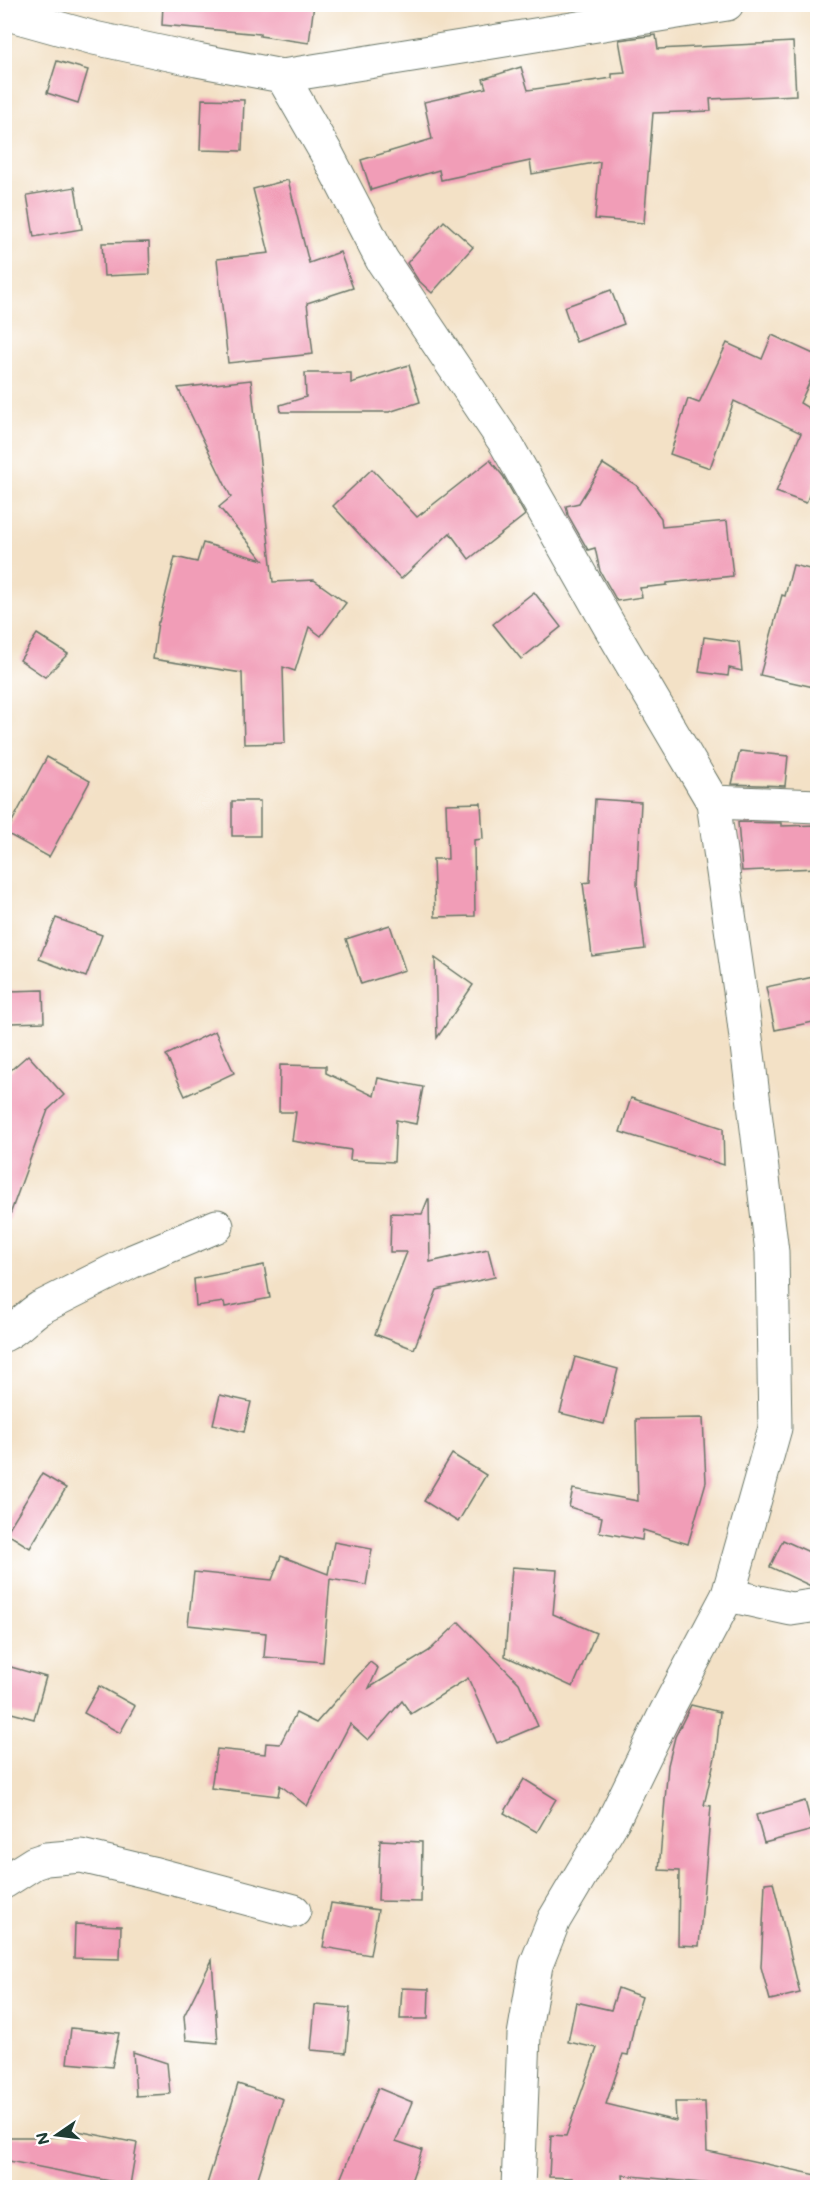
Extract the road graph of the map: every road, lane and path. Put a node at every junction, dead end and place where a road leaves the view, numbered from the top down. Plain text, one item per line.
1 (727, 4) edge
2 (4, 13) edge
3 (282, 76) junction
4 (713, 802) junction
5 (818, 806) edge
6 (217, 1226) dead end
7 (4, 1335) edge
8 (728, 1595) junction
9 (818, 1605) edge
10 (4, 1882) edge
11 (294, 1911) dead end
12 (518, 2187) edge

1 - 3 street
2 - 3 street
3 - 4 street
4 - 5 street
4 - 8 street
6 - 7 street
8 - 9 street
8 - 12 street
10 - 11 street

